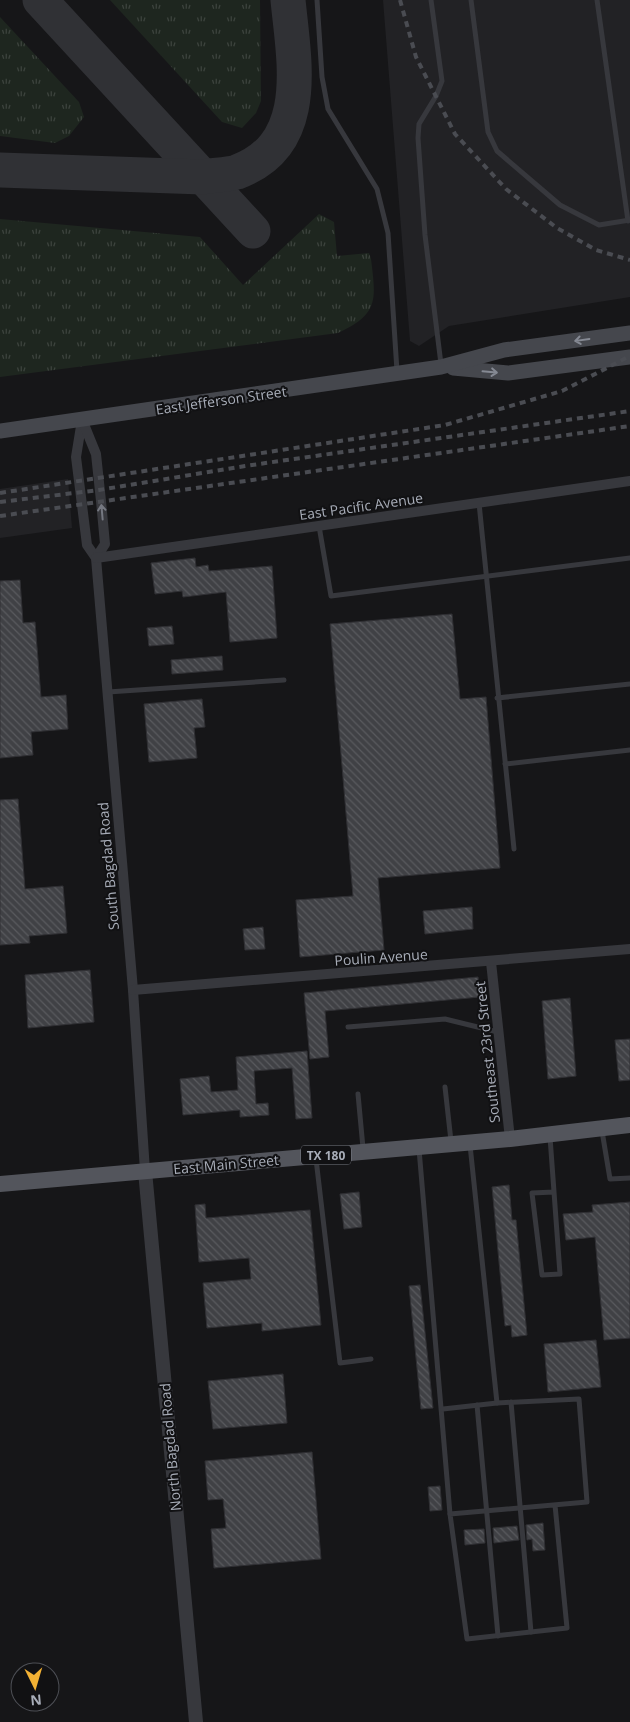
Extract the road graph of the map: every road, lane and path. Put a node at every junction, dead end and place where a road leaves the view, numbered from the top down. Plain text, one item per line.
1 (318, 0) edge
2 (431, 0) edge
3 (471, 0) edge
4 (597, 0) edge
5 (629, 220) edge
6 (630, 333) edge
7 (630, 357) edge
8 (441, 367) junction
9 (397, 374) junction
10 (82, 420) junction
11 (0, 432) edge
12 (630, 481) edge
13 (478, 503) junction
14 (319, 526) junction
15 (96, 558) junction
16 (630, 558) edge
17 (485, 577) junction
18 (284, 680) dead end
19 (630, 684) edge
20 (107, 692) junction
21 (497, 698) junction
22 (630, 750) edge
23 (504, 764) junction
24 (514, 849) dead end
25 (630, 949) edge
26 (491, 962) junction
27 (133, 990) junction
28 (348, 1027) dead end
29 (499, 1032) junction
30 (445, 1087) dead end
31 (358, 1094) dead end
32 (630, 1125) edge
33 (602, 1128) junction
34 (550, 1134) junction
35 (510, 1139) junction
36 (470, 1142) junction
37 (452, 1144) junction
38 (418, 1146) junction
39 (363, 1151) junction
40 (316, 1156) junction
41 (145, 1171) junction
42 (630, 1178) edge
43 (0, 1184) edge
44 (554, 1192) junction
45 (371, 1359) dead end
46 (497, 1402) junction
47 (511, 1402) junction
48 (477, 1405) junction
49 (443, 1409) junction
50 (555, 1505) junction
51 (520, 1508) junction
52 (486, 1511) junction
53 (450, 1514) junction
54 (532, 1632) junction
55 (498, 1636) junction
56 (196, 1722) edge

1 - 9 lane
2 - 8 lane
3 - 5 lane
4 - 5 lane
6 -> 8 main road, East Jefferson Street
8 -> 7 main road, East Jefferson Street
8 - 9 main road, East Jefferson Street
9 - 10 main road, East Jefferson Street
10 - 11 main road, East Jefferson Street
10 - 15 street, South Bagdad Road
15 -> 10 street, South Bagdad Road
12 - 13 street, East Pacific Avenue
13 - 14 street, East Pacific Avenue
13 - 17 lane
14 - 15 street, East Pacific Avenue
14 - 17 lane
15 - 20 street, South Bagdad Road
16 - 17 lane
17 - 21 lane
18 - 20 lane
19 - 21 lane
20 - 27 street, South Bagdad Road
21 - 23 lane
22 - 23 lane
23 - 24 lane
25 - 26 street, Poulin Avenue
26 - 27 street, Poulin Avenue
26 - 29 street, Southeast 23rd Street
27 - 41 street, South Bagdad Road
28 - 29 lane
29 - 35 street, Southeast 23rd Street
30 - 37 lane
31 - 39 lane
32 - 33 main road, East Main Street / TX 180
33 - 34 main road, East Main Street / TX 180
33 - 42 lane
34 - 35 main road, East Main Street / TX 180
34 - 44 lane
35 - 36 main road, East Main Street / TX 180
36 - 37 main road, East Main Street / TX 180
36 - 46 lane
37 - 38 main road, East Main Street / TX 180
38 - 39 main road, East Main Street / TX 180
38 - 49 lane
39 - 40 main road, East Main Street / TX 180
40 - 41 main road, East Main Street / TX 180
40 - 45 lane
41 - 43 main road, East Main Street / TX 180
41 - 56 street, North Bagdad Road
44 - 44 lane
46 - 47 lane
46 - 48 lane
47 - 50 lane
47 - 51 lane
48 - 49 lane
48 - 52 lane
49 - 53 lane
50 - 51 lane
50 - 54 lane
51 - 52 lane
51 - 54 lane
52 - 53 lane
52 - 55 lane
53 - 55 lane
54 - 55 lane

